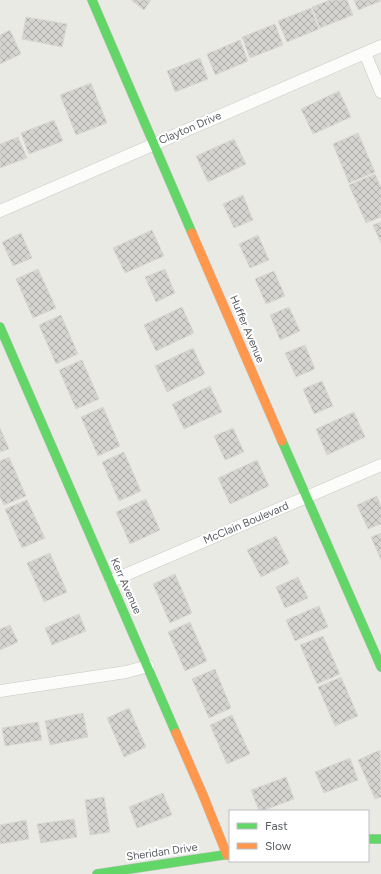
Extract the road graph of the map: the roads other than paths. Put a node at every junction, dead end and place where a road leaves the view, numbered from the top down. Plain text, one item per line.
1 (92, 0) edge
2 (381, 46) edge
3 (365, 53) junction
4 (381, 92) edge
5 (154, 144) junction
6 (0, 211) edge
7 (0, 327) edge
8 (381, 465) edge
9 (306, 498) junction
10 (111, 581) junction
11 (148, 666) junction
12 (381, 667) edge
13 (0, 691) edge
14 (369, 839) edge
15 (381, 839) edge
16 (229, 855) edge
17 (97, 874) edge

1 - 5 street, Huffer Avenue
2 - 3 street, Clayton Drive
3 - 4 street
3 - 5 street, Clayton Drive
5 - 6 street, Clayton Drive
5 - 9 street, Huffer Avenue
7 - 10 street, Kerr Avenue
8 - 9 street, McClain Boulevard
9 - 10 street, McClain Boulevard
9 - 12 street, Huffer Avenue
10 - 11 street, Kerr Avenue
11 - 13 street
11 - 16 street, Kerr Avenue
14 - 15 street
16 - 17 street, Sheridan Drive

